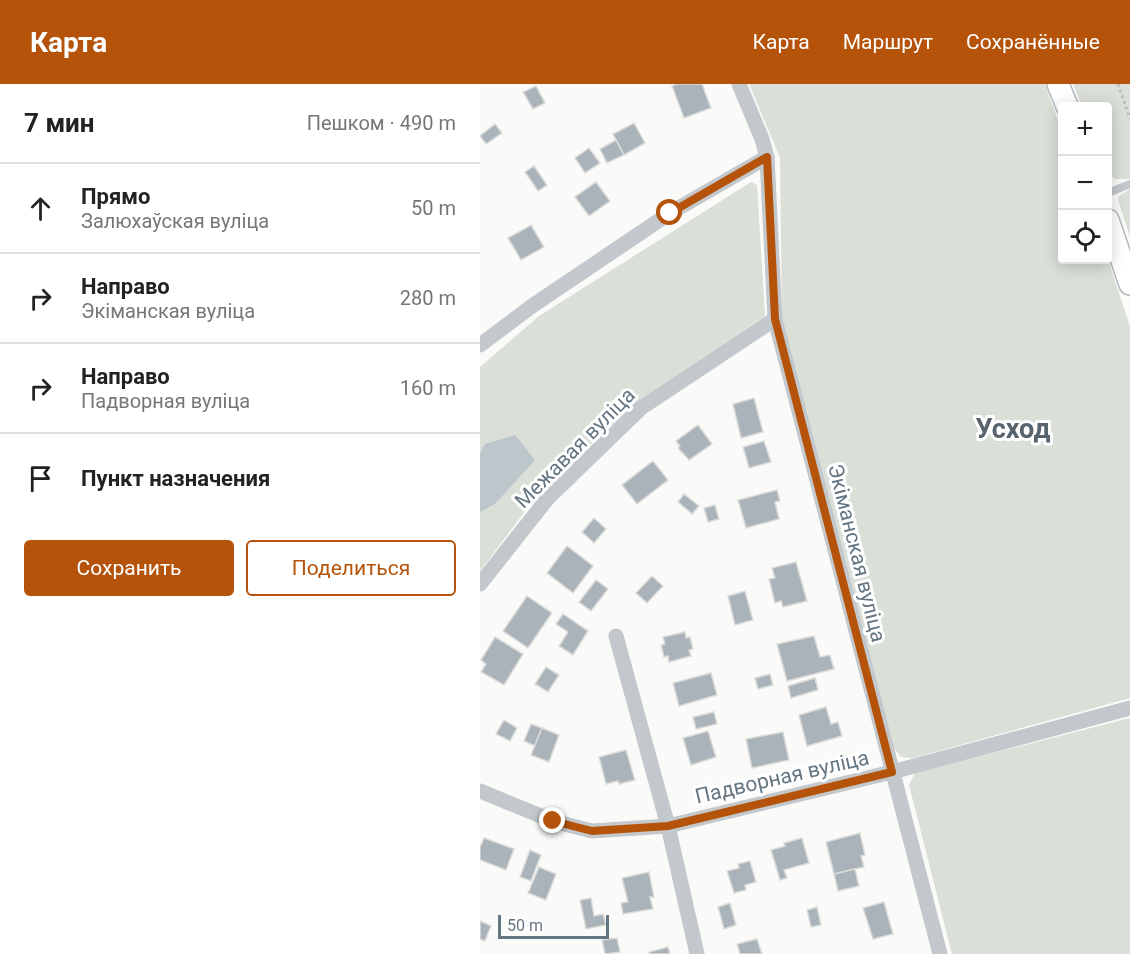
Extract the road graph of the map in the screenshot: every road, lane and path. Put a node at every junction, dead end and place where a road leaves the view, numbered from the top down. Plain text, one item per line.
1 (739, 84) edge
2 (1058, 84) edge
3 (1118, 84) edge
4 (1065, 102) edge
5 (1130, 119) edge
6 (767, 157) junction
7 (1130, 184) edge
8 (1112, 192) edge
9 (1112, 234) edge
10 (1130, 284) edge
11 (775, 319) junction
12 (480, 345) edge
13 (480, 584) edge
14 (616, 636) dead end
15 (1130, 708) edge
16 (892, 772) junction
17 (480, 791) edge
18 (668, 826) junction
19 (697, 954) edge
20 (940, 954) edge

1 - 6 street, Экіманская вуліца
2 - 4 main road
3 - 5 path
6 - 11 street, Экіманская вуліца
6 - 12 street
7 - 8 lane
9 - 10 main road
11 - 13 street, Межавая вуліца
11 - 16 street, Экіманская вуліца
14 - 18 street
15 - 16 street, Падворная вуліца
16 - 18 street, Падворная вуліца
16 - 20 street, Экіманская вуліца
17 - 18 street, Падворная вуліца
18 - 19 street

